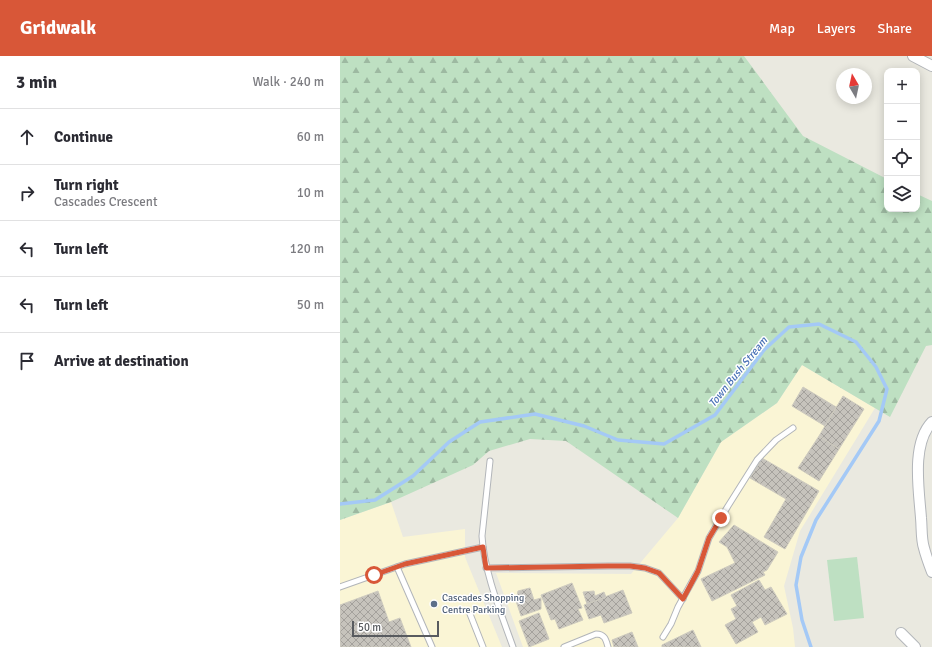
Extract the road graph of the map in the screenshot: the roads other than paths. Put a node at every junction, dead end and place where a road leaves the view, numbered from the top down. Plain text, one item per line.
1 (913, 56) edge
2 (932, 66) edge
3 (932, 422) edge
4 (793, 428) dead end
5 (490, 461) dead end
6 (483, 547) junction
7 (397, 567) junction
8 (486, 568) junction
9 (932, 572) edge
10 (340, 588) edge
11 (683, 599) junction
12 (470, 614) dead end
13 (901, 633) dead end
14 (662, 637) dead end
15 (432, 647) edge
16 (483, 647) edge
17 (513, 647) edge
18 (564, 647) edge
19 (608, 647) edge
20 (915, 647) edge

1 - 2 street
3 - 9 street
4 - 11 lane
5 - 6 lane
6 - 7 lane
6 - 8 lane
7 - 10 lane
7 - 15 lane
8 - 11 lane
8 - 17 lane
11 - 14 lane
12 - 16 lane
13 - 20 street
18 - 19 lane

